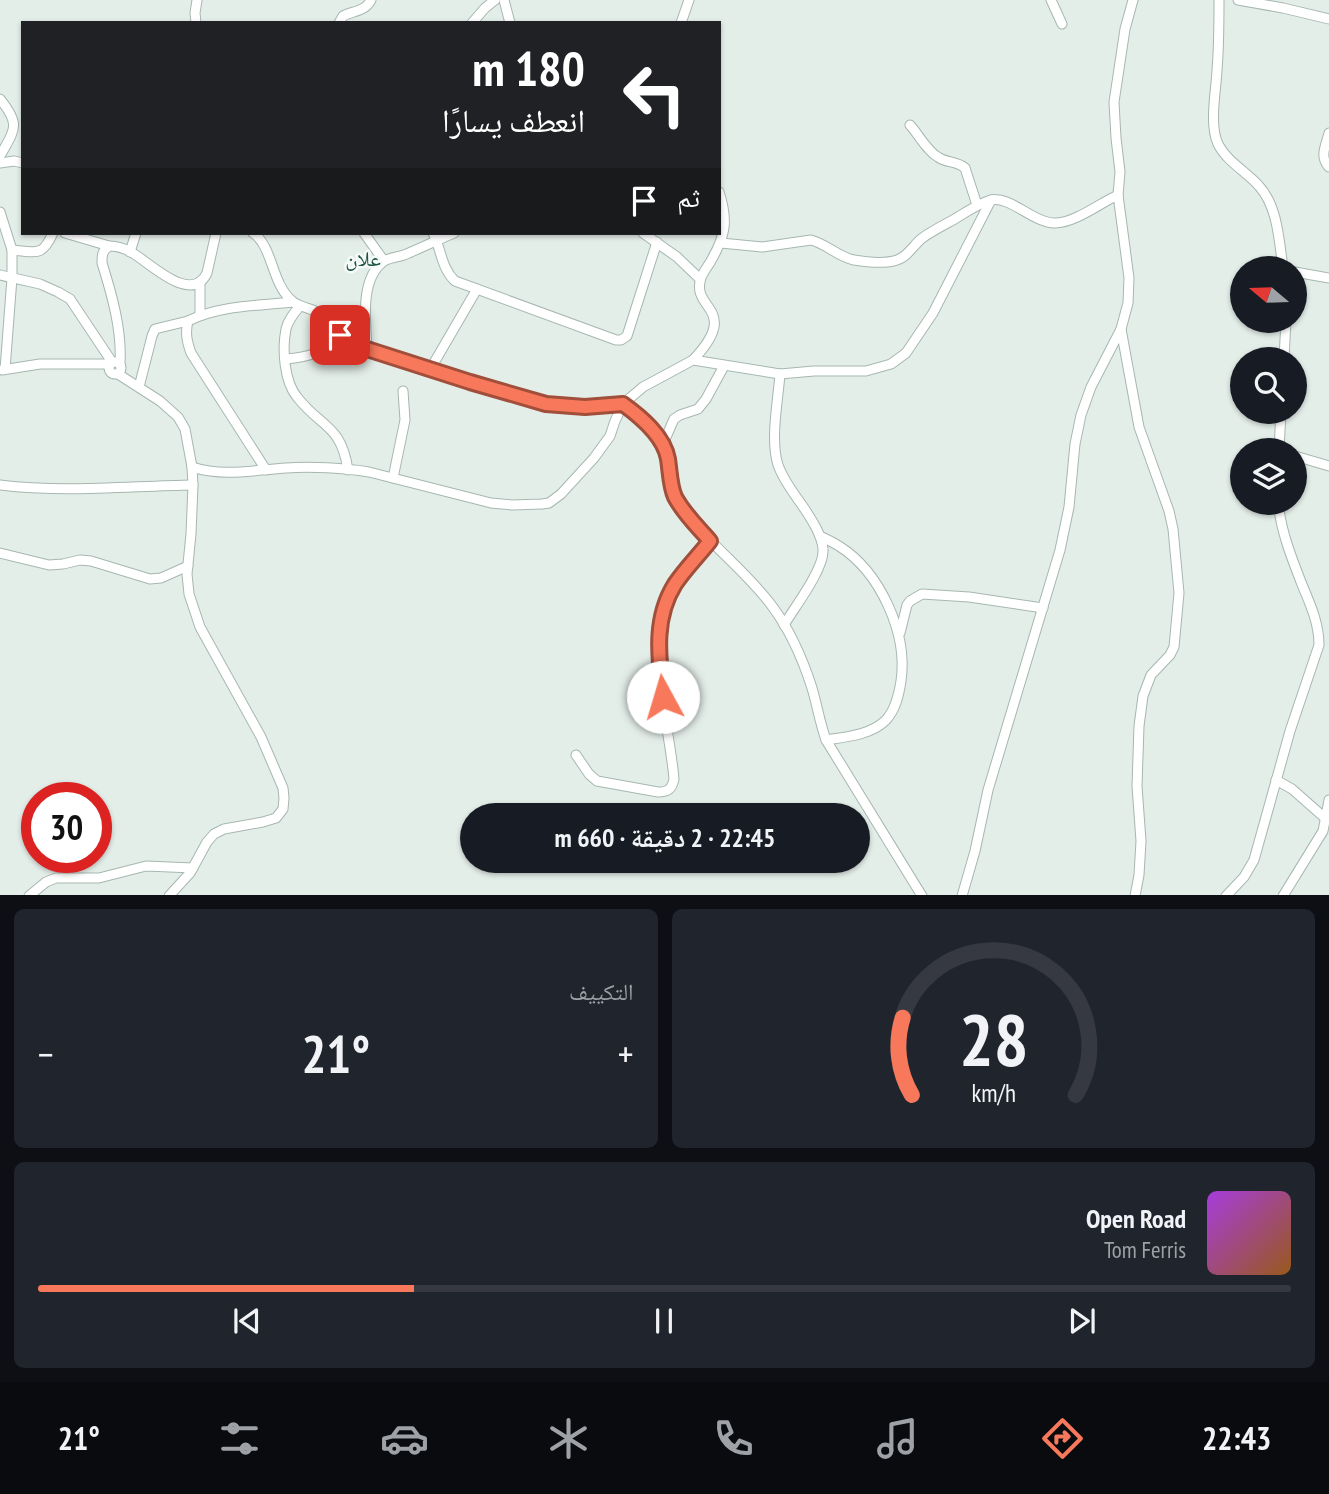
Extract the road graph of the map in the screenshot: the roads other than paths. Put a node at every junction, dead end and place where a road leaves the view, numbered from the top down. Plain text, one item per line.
1 (197, 0) edge
2 (372, 0) edge
3 (495, 0) edge
4 (504, 0) edge
5 (689, 0) edge
6 (1051, 0) edge
7 (1133, 0) edge
8 (1219, 0) edge
9 (1238, 0) edge
10 (1284, 4) edge
11 (1329, 19) edge
12 (196, 21) edge
13 (340, 21) edge
14 (474, 21) edge
15 (509, 21) edge
16 (682, 21) edge
17 (1062, 24) dead end
18 (0, 99) edge
19 (910, 125) dead end
20 (1329, 133) edge
21 (0, 156) edge
22 (0, 163) edge
23 (21, 163) edge
24 (1329, 167) edge
25 (1118, 195) junction
26 (721, 200) edge
27 (991, 200) junction
28 (978, 205) junction
29 (0, 212) edge
30 (52, 235) edge
31 (135, 235) edge
32 (216, 235) edge
33 (256, 235) edge
34 (365, 235) edge
35 (646, 235) edge
36 (435, 236) edge
37 (94, 237) edge
38 (657, 242) junction
39 (721, 243) junction
40 (109, 246) junction
41 (12, 250) junction
42 (130, 252) junction
43 (1281, 256) edge
44 (384, 261) junction
45 (1307, 274) edge
46 (0, 275) edge
47 (12, 278) junction
48 (1329, 278) edge
49 (700, 279) junction
50 (200, 282) junction
51 (477, 289) junction
52 (296, 304) junction
53 (200, 315) junction
54 (188, 321) junction
55 (1121, 329) junction
56 (340, 335) junction
57 (367, 349) junction
58 (285, 359) junction
59 (693, 360) junction
60 (724, 366) junction
61 (114, 367) junction
62 (431, 368) junction
63 (3, 370) edge
64 (780, 374) junction
65 (139, 387) junction
66 (403, 391) dead end
67 (623, 404) junction
68 (663, 444) junction
69 (1307, 460) edge
70 (1329, 466) edge
71 (192, 467) junction
72 (266, 470) junction
73 (348, 470) junction
74 (393, 478) junction
75 (0, 485) edge
76 (193, 485) junction
77 (1281, 515) edge
78 (820, 536) junction
79 (710, 541) junction
80 (0, 553) edge
81 (188, 566) junction
82 (1043, 608) junction
83 (784, 625) junction
84 (899, 635) junction
85 (826, 740) junction
86 (576, 755) dead end
87 (1276, 780) junction
88 (1329, 800) edge
89 (1326, 820) junction
90 (1326, 832) edge
91 (193, 868) junction
92 (29, 895) edge
93 (169, 895) edge
94 (922, 895) edge
95 (962, 895) edge
96 (1136, 895) edge
97 (1226, 895) edge
98 (1283, 895) edge

1 - 12 street
2 - 13 street
3 - 14 street
4 - 15 street
5 - 16 street
6 - 17 street
7 - 25 street
8 - 43 street
9 - 10 street
10 - 11 street
18 - 21 street
19 - 28 street
20 - 24 street
22 - 23 street
25 - 27 street
25 - 55 street
26 - 39 street
27 - 28 street
27 - 64 street
28 - 39 street
29 - 41 street
30 - 41 street
31 - 42 street
32 - 50 street
33 - 52 street
34 - 44 street
35 - 38 street
36 - 44 street
36 - 51 street
37 - 40 street
38 - 49 street
38 - 51 street
39 - 49 street
40 - 42 street
40 - 61 street
41 - 47 street
42 - 50 street
44 - 57 street
45 - 48 street
46 - 47 street
47 - 61 street
47 - 63 street
49 - 59 street
50 - 53 street
51 - 62 street
52 - 53 street
52 - 56 street
52 - 58 street
53 - 54 street
54 - 65 street
54 - 72 street
55 - 82 street
55 - 96 street
56 - 57 street
56 - 58 street
57 - 62 street
58 - 73 street
59 - 60 street
59 - 67 street
60 - 64 street
60 - 68 street
61 - 63 street
61 - 65 street
62 - 67 street
64 - 78 street
65 - 71 street
66 - 74 street
67 - 68 street
67 - 74 street
68 - 79 street
69 - 70 street
71 - 72 street
71 - 76 street
72 - 73 street
73 - 74 street
75 - 76 street
76 - 81 street
77 - 87 street
78 - 83 street
78 - 84 street
79 - 83 street
79 - 86 street
80 - 81 street
81 - 91 street
82 - 84 street
82 - 95 street
83 - 85 street
84 - 85 street
85 - 94 street
87 - 89 street
87 - 97 street
88 - 89 street
89 - 90 street
90 - 98 street
91 - 92 street
91 - 93 street

